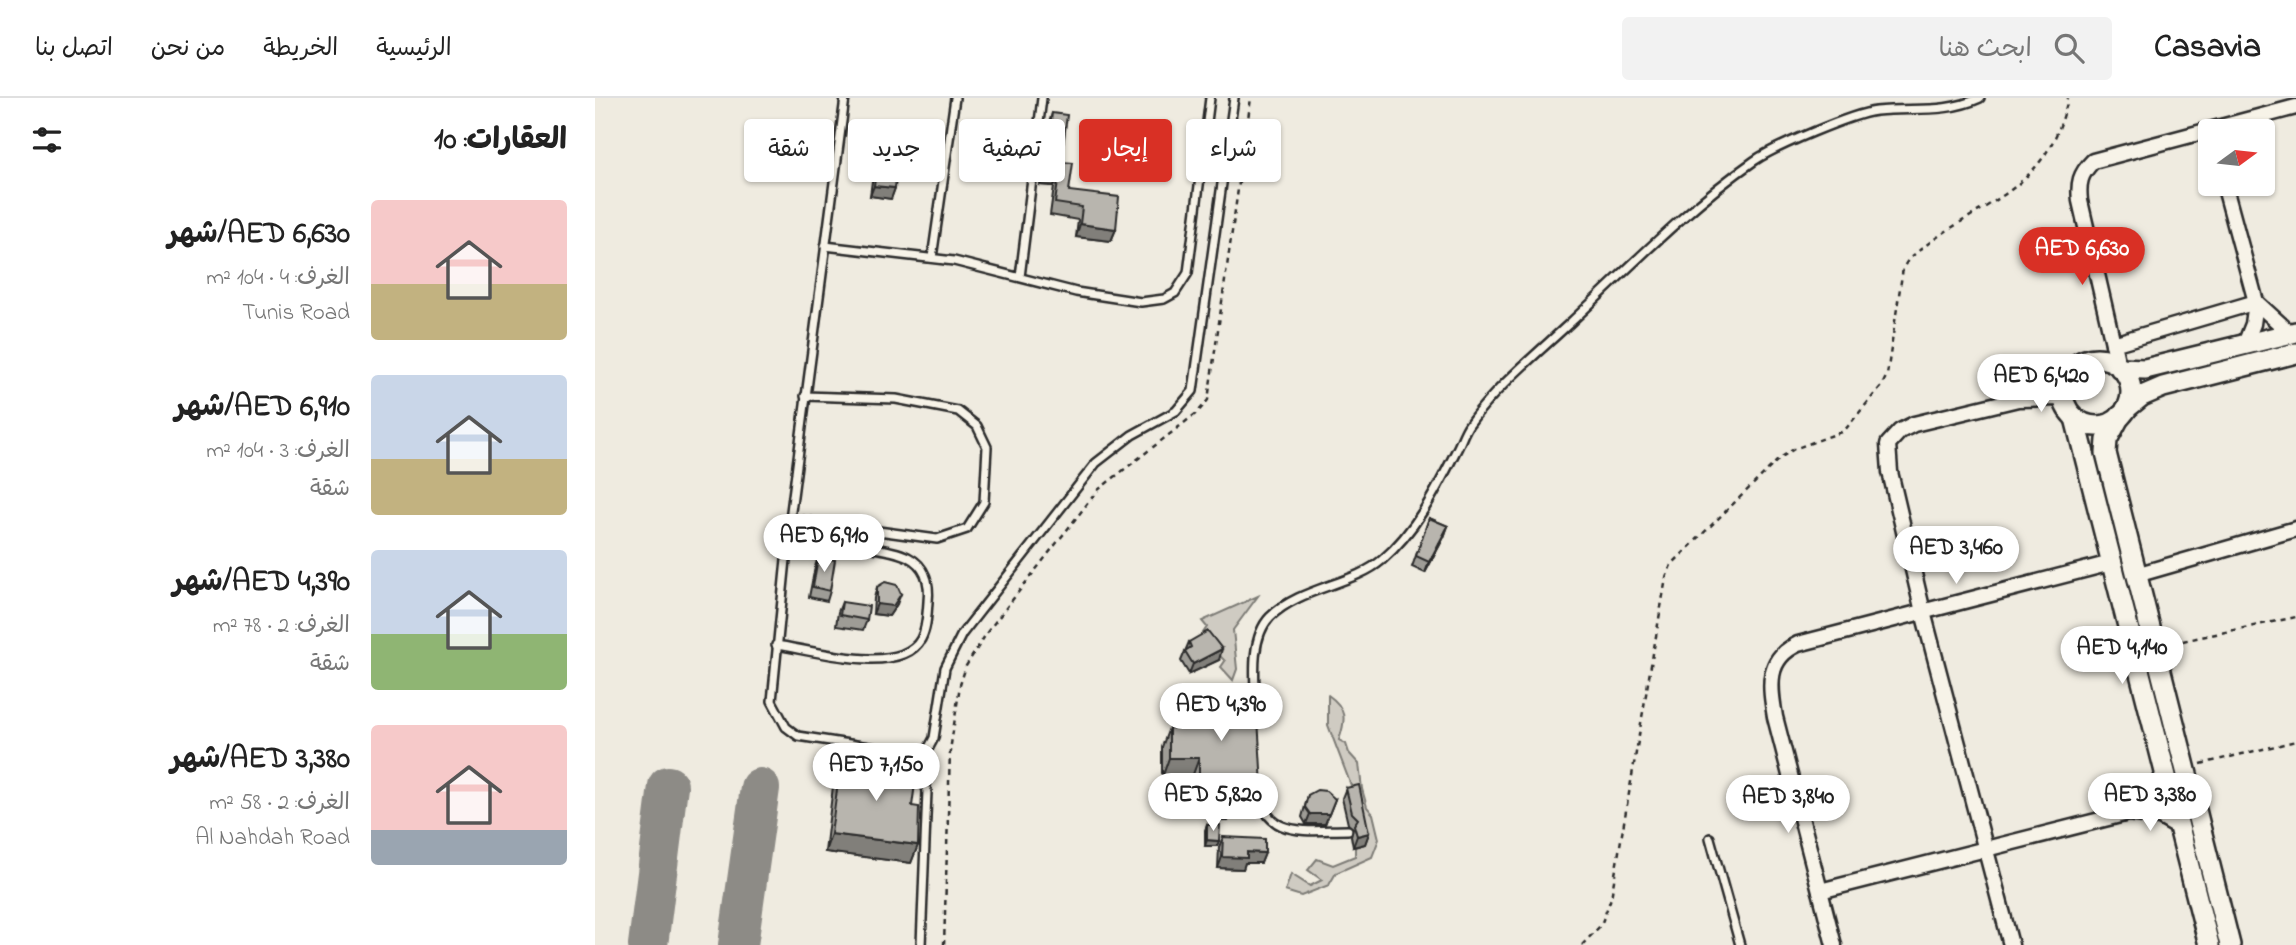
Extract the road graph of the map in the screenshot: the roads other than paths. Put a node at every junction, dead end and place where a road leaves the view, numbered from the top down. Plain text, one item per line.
1 (845, 98) edge
2 (955, 98) edge
3 (1042, 98) edge
4 (1210, 98) edge
5 (1234, 98) edge
6 (1980, 98) edge
7 (2296, 107) edge
8 (2256, 119) edge
9 (2198, 136) edge
10 (2227, 196) edge
11 (825, 246) junction
12 (932, 258) junction
13 (1020, 277) junction
14 (2256, 302) junction
15 (2293, 332) edge
16 (2113, 344) junction
17 (2245, 344) junction
18 (2296, 353) edge
19 (2119, 367) junction
20 (805, 396) junction
21 (2064, 398) junction
22 (2123, 413) junction
23 (2075, 418) junction
24 (790, 519) junction
25 (836, 525) junction
26 (2296, 529) edge
27 (787, 540) junction
28 (833, 545) junction
29 (2111, 564) junction
30 (2136, 575) junction
31 (1923, 612) junction
32 (776, 645) junction
33 (1256, 722) edge
34 (919, 766) junction
35 (2164, 773) junction
36 (1259, 775) edge
37 (2128, 813) junction
38 (2179, 828) junction
39 (1348, 830) dead end
40 (1710, 838) dead end
41 (1985, 849) junction
42 (1820, 891) junction
43 (921, 945) edge
44 (1740, 945) edge
45 (1834, 945) edge
46 (2011, 945) edge
47 (2209, 945) edge
48 (2230, 945) edge

1 - 11 lane
2 - 12 lane
3 - 13 lane
4 - 13 lane
5 - 34 lane
6 - 33 lane
7 - 8 street
9 - 16 street
10 - 14 street
11 - 12 lane
11 - 20 lane
12 - 13 lane
14 - 15 street
14 - 16 street
14 - 17 street
15 - 17 street
16 - 19 street
17 - 19 street
18 - 22 street
19 - 21 street
19 - 22 street
20 - 24 lane
20 - 25 lane
21 - 23 street
21 - 31 street
22 - 23 street
22 - 30 street
23 - 29 street
24 - 25 lane
24 - 27 lane
25 - 28 lane
26 - 30 street
27 - 28 lane
27 - 32 lane
28 - 32 lane
29 - 31 street
29 - 35 street
30 - 48 street
31 - 41 street
31 - 42 street
32 - 34 lane
34 - 43 lane
35 - 37 street
35 - 38 street
36 - 39 lane
37 - 38 street
37 - 41 street
38 - 47 street
40 - 44 lane
41 - 42 street
41 - 46 street
42 - 45 street

